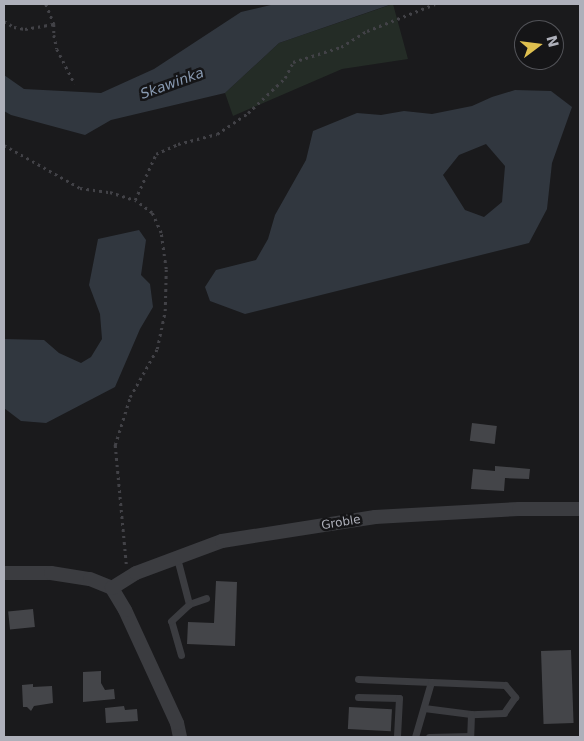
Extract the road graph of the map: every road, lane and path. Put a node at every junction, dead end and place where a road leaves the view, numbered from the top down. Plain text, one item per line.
1 (46, 4) edge
2 (435, 4) edge
3 (4, 21) edge
4 (54, 24) junction
5 (75, 84) dead end
6 (4, 145) edge
7 (135, 200) junction
8 (580, 509) edge
9 (177, 558) junction
10 (4, 572) edge
11 (136, 574) junction
12 (112, 588) junction
13 (206, 598) dead end
14 (189, 604) junction
15 (181, 656) dead end
16 (358, 679) dead end
17 (431, 682) junction
18 (358, 697) dead end
19 (424, 708) junction
20 (470, 714) junction
21 (180, 737) edge
22 (397, 737) edge
23 (415, 737) edge
24 (429, 737) edge
25 (470, 737) edge

1 - 4 path
2 - 7 path
3 - 4 path
4 - 5 path
6 - 7 path
7 - 11 path
8 - 9 street, Groble
9 - 11 street, Groble
9 - 14 lane
10 - 12 street
11 - 12 street, Groble
12 - 21 street
13 - 14 lane
14 - 15 lane
16 - 17 lane
17 - 19 lane
17 - 20 lane
18 - 22 lane
19 - 20 lane
19 - 23 lane
20 - 25 lane
24 - 25 lane

